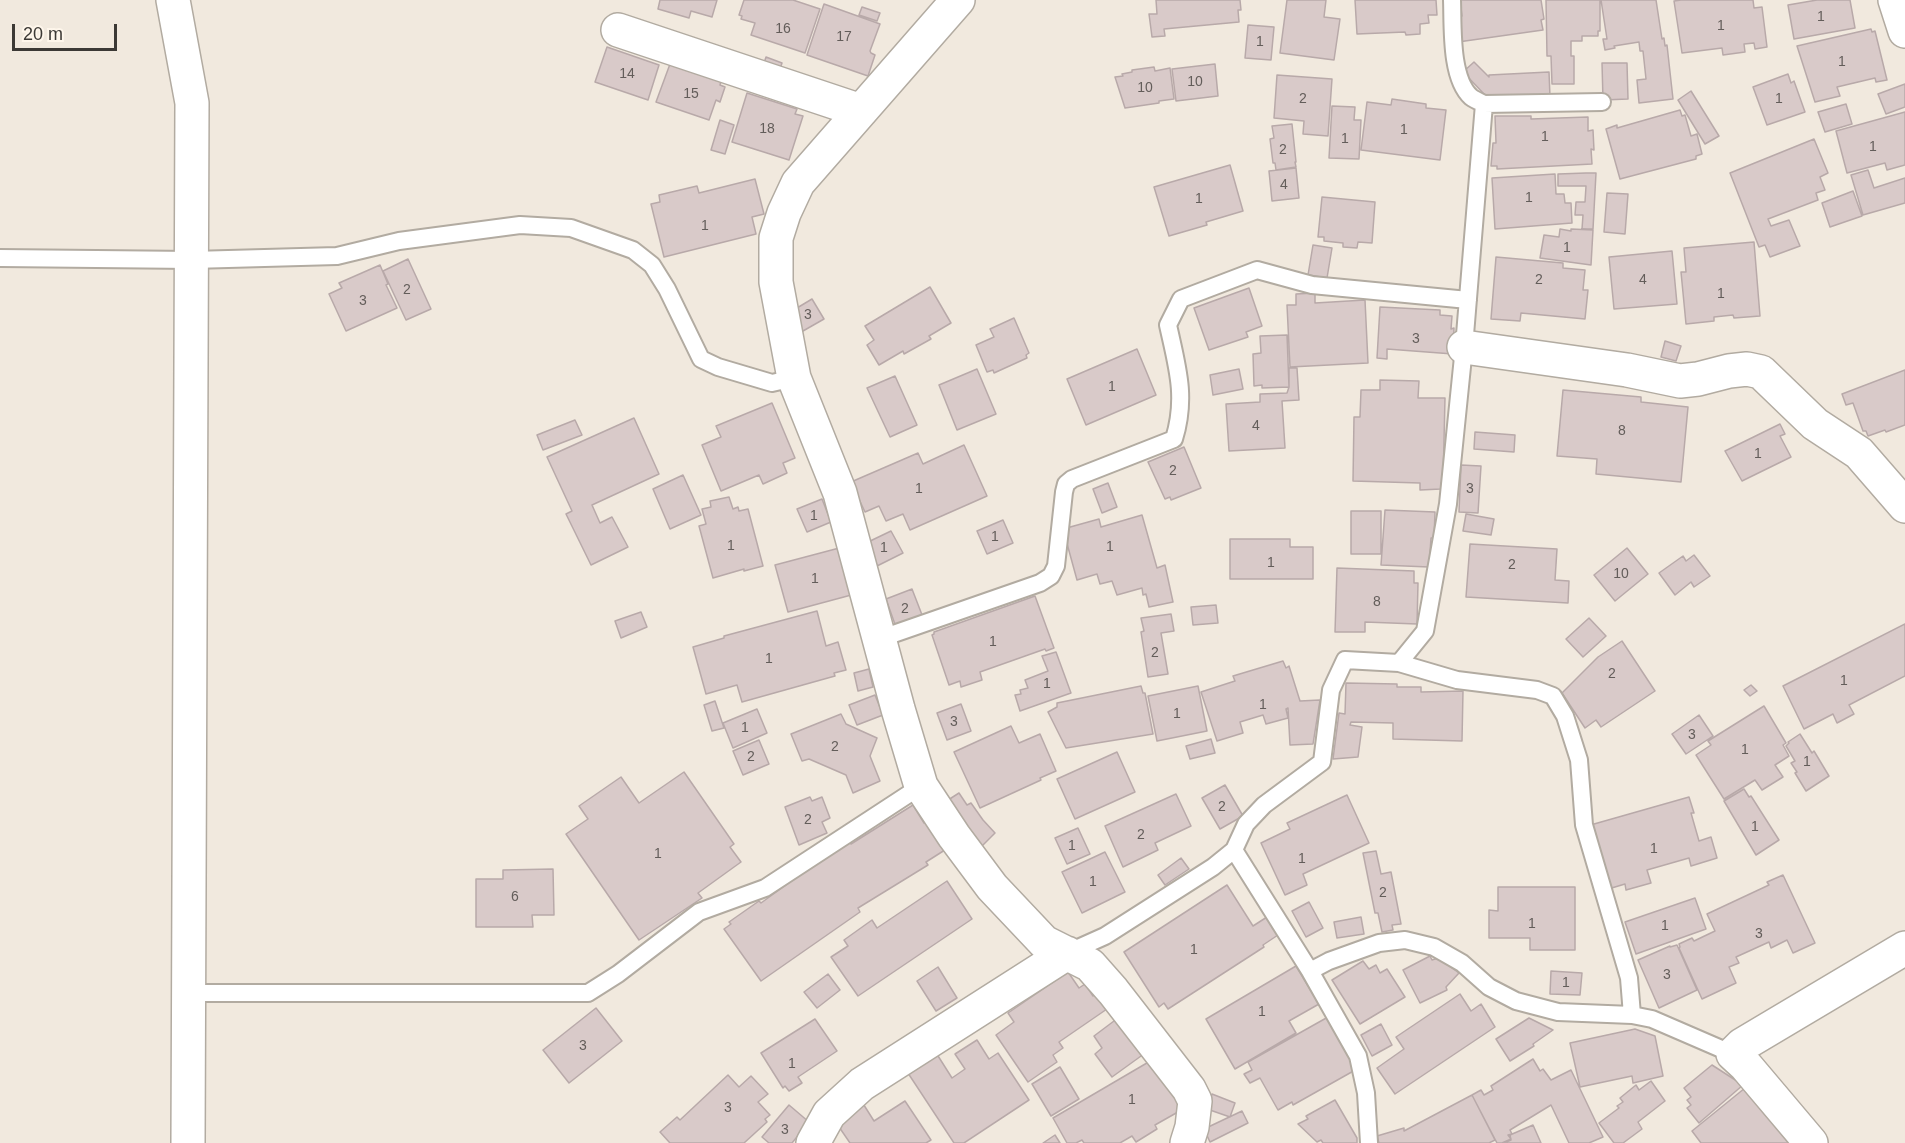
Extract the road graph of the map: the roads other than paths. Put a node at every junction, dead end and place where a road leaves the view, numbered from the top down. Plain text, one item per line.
1 (173, 0) edge
2 (958, 0) edge
3 (1452, 0) edge
4 (1895, 0) edge
5 (618, 30) dead end
6 (1905, 31) edge
7 (1602, 102) dead end
8 (1484, 104) junction
9 (861, 111) junction
10 (0, 258) edge
11 (192, 260) junction
12 (1468, 300) junction
13 (1464, 347) junction
14 (794, 378) junction
15 (1905, 506) edge
16 (879, 639) junction
17 (1399, 663) junction
18 (921, 786) junction
19 (1234, 850) junction
20 (1905, 948) edge
21 (1067, 953) junction
22 (1310, 971) junction
23 (188, 993) junction
24 (1632, 1015) junction
25 (1733, 1054) junction
26 (188, 1143) edge
27 (813, 1143) edge
28 (1187, 1143) edge
29 (1369, 1143) edge
30 (1811, 1143) edge

1 - 11 street
2 - 9 street
3 - 8 lane
4 - 6 street
5 - 9 street
7 - 8 lane
8 - 12 lane
9 - 14 street
10 - 11 lane
11 - 14 lane
11 - 23 street
12 - 13 lane
12 - 16 lane
13 - 15 street
13 - 17 lane
14 - 16 street
16 - 18 street
17 - 19 lane
17 - 24 lane
18 - 21 street
18 - 23 lane
19 - 21 lane
19 - 22 lane
20 - 25 street
21 - 27 street
21 - 28 street
22 - 24 lane
22 - 29 lane
23 - 26 street
24 - 25 lane
25 - 30 street

